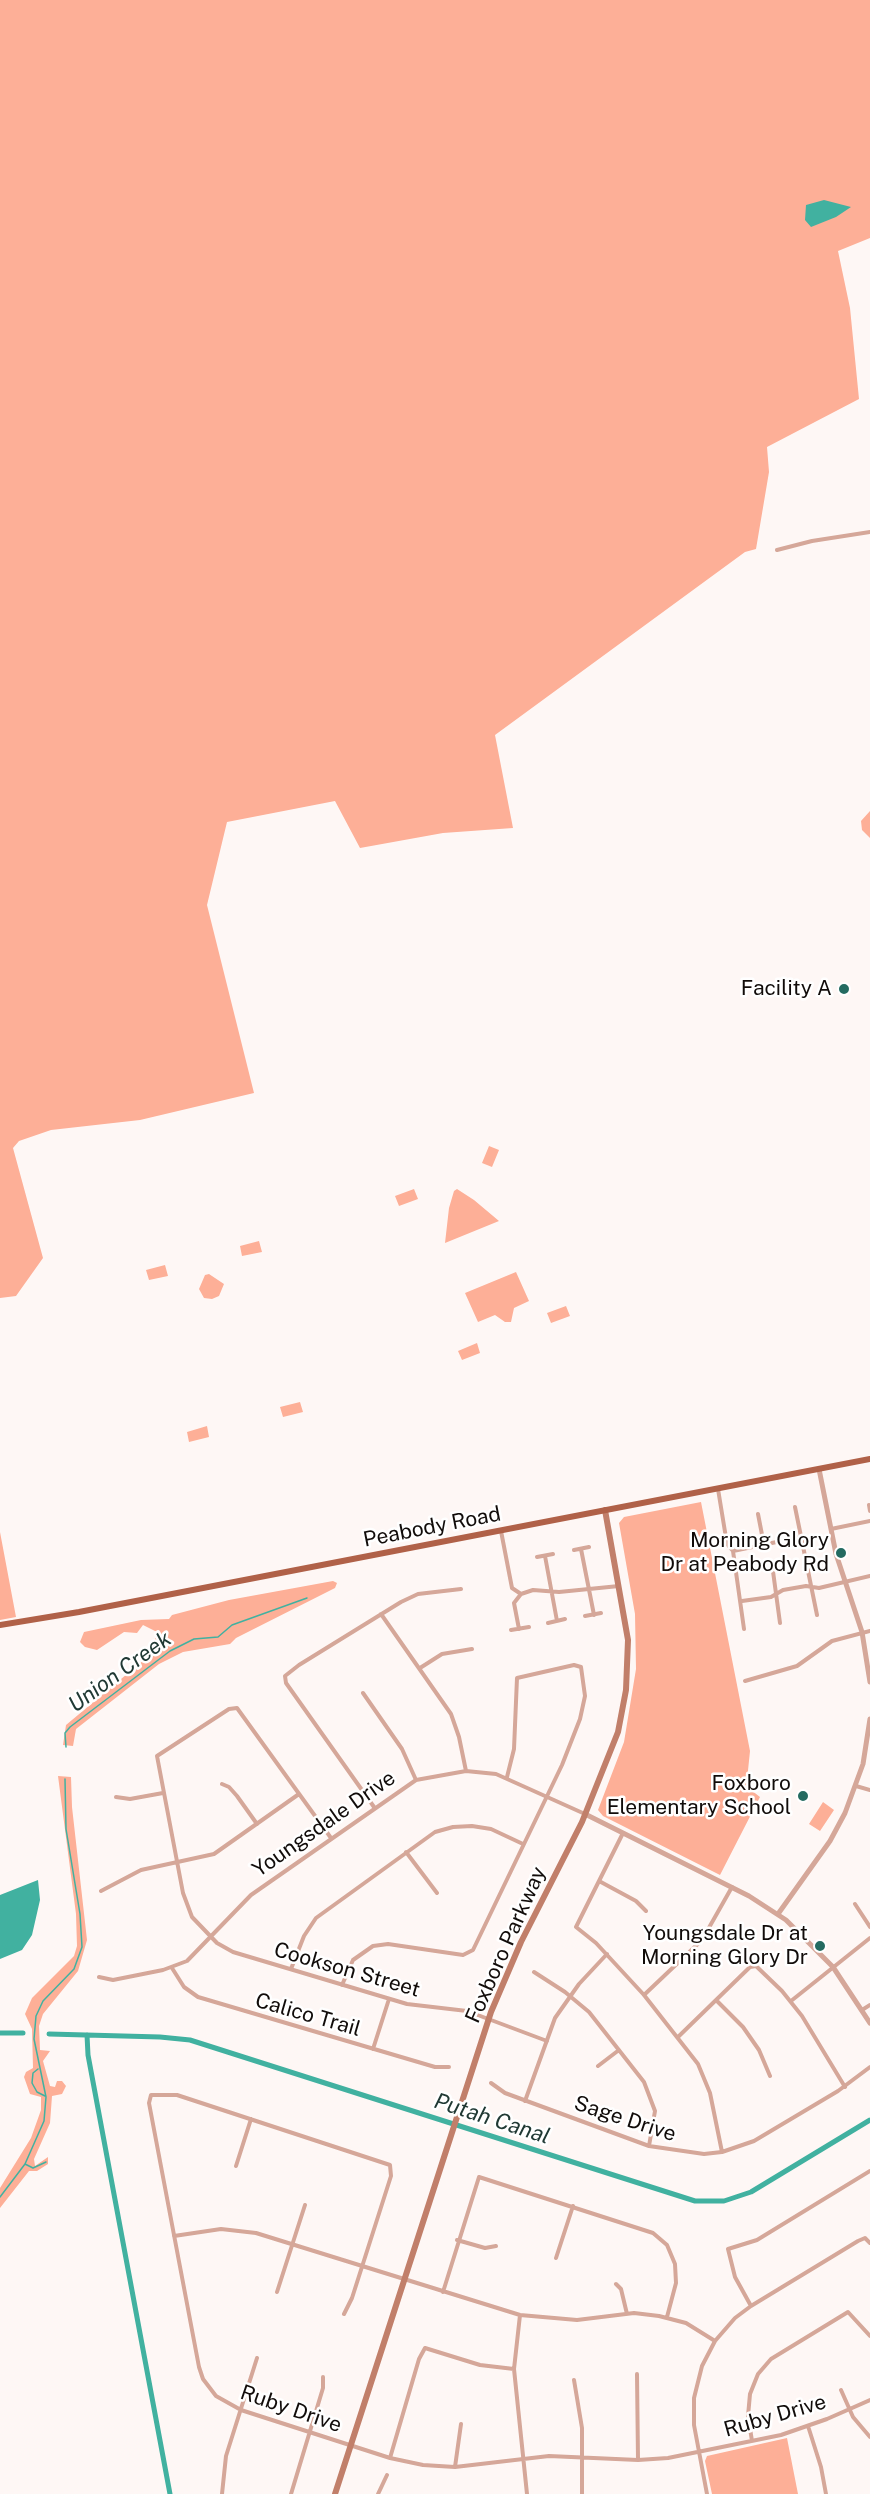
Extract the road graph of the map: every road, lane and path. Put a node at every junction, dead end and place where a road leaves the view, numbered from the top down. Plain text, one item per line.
1 (870, 532) edge
2 (777, 550) dead end
3 (870, 1459) edge
4 (819, 1469) junction
5 (718, 1489) junction
6 (869, 1505) edge
7 (795, 1507) dead end
8 (605, 1510) junction
9 (870, 1511) edge
10 (758, 1514) dead end
11 (870, 1521) edge
12 (831, 1529) junction
13 (501, 1530) junction
14 (801, 1537) junction
15 (764, 1545) junction
16 (589, 1547) dead end
17 (581, 1549) junction
18 (574, 1550) dead end
19 (733, 1551) junction
20 (553, 1554) dead end
21 (545, 1556) junction
22 (537, 1557) dead end
23 (772, 1564) dead end
24 (870, 1576) edge
25 (846, 1582) junction
26 (620, 1586) junction
27 (812, 1586) junction
28 (589, 1588) junction
29 (461, 1589) dead end
30 (552, 1591) junction
31 (521, 1594) junction
32 (776, 1594) junction
33 (742, 1601) junction
34 (601, 1613) dead end
35 (381, 1614) junction
36 (594, 1615) junction
37 (817, 1615) dead end
38 (585, 1616) dead end
39 (565, 1620) dead end
40 (557, 1621) junction
41 (548, 1623) dead end
42 (780, 1623) dead end
43 (0, 1625) edge
44 (529, 1627) dead end
45 (519, 1629) junction
46 (744, 1629) dead end
47 (512, 1630) dead end
48 (870, 1631) edge
49 (862, 1632) junction
50 (472, 1650) dead end
51 (420, 1668) junction
52 (745, 1681) dead end
53 (870, 1682) edge
54 (363, 1693) dead end
55 (870, 1719) edge
56 (869, 1735) edge
57 (466, 1771) junction
58 (507, 1777) junction
59 (416, 1780) junction
60 (222, 1784) dead end
61 (856, 1786) junction
62 (870, 1790) edge
63 (163, 1793) junction
64 (299, 1794) junction
65 (546, 1796) junction
66 (116, 1797) dead end
67 (374, 1807) junction
68 (585, 1814) junction
69 (257, 1824) junction
70 (623, 1833) junction
71 (332, 1838) junction
72 (523, 1844) junction
73 (406, 1852) junction
74 (176, 1862) junction
75 (599, 1881) junction
76 (732, 1887) junction
77 (101, 1892) dead end
78 (437, 1893) dead end
79 (855, 1904) dead end
80 (646, 1911) dead end
81 (778, 1914) junction
82 (870, 1927) edge
83 (210, 1938) junction
84 (870, 1938) edge
85 (607, 1953) junction
86 (833, 1967) junction
87 (172, 1968) junction
88 (291, 1969) junction
89 (534, 1972) dead end
90 (99, 1977) dead end
91 (342, 1984) junction
92 (644, 1995) junction
93 (571, 1996) junction
94 (389, 1999) junction
95 (717, 2001) junction
96 (791, 2001) junction
97 (870, 2004) edge
98 (862, 2010) junction
99 (488, 2019) junction
100 (870, 2023) edge
101 (678, 2037) junction
102 (547, 2041) junction
103 (373, 2049) junction
104 (618, 2050) junction
105 (598, 2066) dead end
106 (449, 2067) dead end
107 (870, 2067) edge
108 (770, 2076) dead end
109 (491, 2083) dead end
110 (845, 2087) junction
111 (525, 2101) junction
112 (251, 2119) junction
113 (649, 2146) junction
114 (722, 2152) junction
115 (236, 2166) dead end
116 (870, 2171) edge
117 (305, 2205) dead end
118 (573, 2206) junction
119 (174, 2236) junction
120 (457, 2240) junction
121 (870, 2243) edge
122 (292, 2244) junction
123 (496, 2246) dead end
124 (556, 2258) dead end
125 (362, 2267) junction
126 (403, 2280) junction
127 (616, 2284) dead end
128 (277, 2292) dead end
129 (443, 2292) junction
130 (751, 2306) junction
131 (344, 2314) dead end
132 (627, 2314) junction
133 (519, 2315) junction
134 (668, 2317) junction
135 (870, 2336) edge
136 (715, 2341) junction
137 (257, 2358) dead end
138 (514, 2369) junction
139 (637, 2374) dead end
140 (323, 2377) dead end
141 (574, 2380) dead end
142 (841, 2390) dead end
143 (870, 2400) edge
144 (241, 2410) junction
145 (849, 2410) junction
146 (461, 2424) dead end
147 (808, 2426) junction
148 (310, 2432) junction
149 (870, 2437) edge
150 (752, 2441) junction
151 (350, 2445) junction
152 (698, 2452) junction
153 (580, 2456) junction
154 (390, 2458) junction
155 (523, 2459) junction
156 (638, 2460) junction
157 (455, 2467) junction
158 (387, 2475) dead end
159 (222, 2494) edge
160 (291, 2494) edge
161 (336, 2494) edge
162 (378, 2494) edge
163 (527, 2494) edge
164 (582, 2494) edge
165 (707, 2494) edge
166 (826, 2494) edge

1 - 2 street
3 - 4 main road, Peabody Road
4 - 5 main road, Peabody Road
4 - 12 street
5 - 8 main road, Peabody Road
5 - 19 street
6 - 9 street
7 - 14 street
8 - 13 main road, Peabody Road
8 - 26 main road, Foxboro Parkway
10 - 15 street
11 - 12 street
12 - 25 street
13 - 31 street
13 - 43 main road, Peabody Road
14 - 15 street
14 - 27 street
15 - 19 street
16 - 17 street
17 - 18 street
17 - 28 street
19 - 33 street
20 - 21 street
21 - 22 street
21 - 30 street
23 - 32 street
24 - 25 street
25 - 27 street
25 - 49 street
26 - 28 street
26 - 68 main road, Foxboro Parkway
27 - 32 street
27 - 37 street
28 - 30 street
28 - 36 street
29 - 35 street
30 - 31 street
30 - 40 street
31 - 45 street
32 - 33 street
32 - 42 street
33 - 46 street
34 - 36 street
35 - 51 street
35 - 67 street
36 - 38 street
39 - 40 street
40 - 41 street
44 - 45 street
45 - 47 street
48 - 49 street
49 - 52 street
49 - 53 street
50 - 51 street
51 - 57 street
54 - 59 street
55 - 56 street
56 - 61 street
57 - 58 street, Youngsdale Drive
57 - 59 street, Youngsdale Drive
58 - 65 street, Youngsdale Drive
58 - 65 street
59 - 67 street, Youngsdale Drive
60 - 69 street
61 - 62 street
61 - 81 street
63 - 64 street
63 - 66 street
63 - 74 street
64 - 69 street
64 - 71 street
65 - 68 street, Youngsdale Drive
65 - 72 street
67 - 71 street, Youngsdale Drive
68 - 70 street, Youngsdale Drive
68 - 99 main road, Foxboro Parkway
69 - 74 street
70 - 75 street
70 - 76 street, Youngsdale Drive
71 - 83 street, Youngsdale Drive
72 - 73 street
72 - 91 street
73 - 78 street
73 - 88 street
74 - 77 street
74 - 83 street
75 - 80 street
75 - 85 street
76 - 81 street, Youngsdale Drive
76 - 92 street
79 - 82 street
81 - 86 street, Youngsdale Drive
83 - 87 street, Youngsdale Drive
83 - 88 street, Cookson Street
84 - 86 street
85 - 92 street
85 - 93 street
86 - 96 street
86 - 98 street, Youngsdale Drive
87 - 90 street
87 - 103 street, Calico Trail
88 - 91 street, Cookson Street
89 - 93 street
91 - 94 street, Cookson Street
92 - 101 street
93 - 102 street
93 - 104 street
94 - 99 street, Cookson Street
94 - 103 street
95 - 96 street
95 - 101 street
95 - 108 street
96 - 110 street
97 - 98 street
98 - 100 street, Youngsdale Drive
99 - 102 street, Cookson Street
99 - 126 main road, Foxboro Parkway
101 - 114 street
102 - 111 street
103 - 106 street, Calico Trail
104 - 105 street
104 - 113 street
107 - 110 street, Sage Drive
109 - 111 street, Sage Drive
110 - 114 street, Sage Drive
111 - 113 street, Sage Drive
112 - 115 street
112 - 119 street, Ruby Drive
112 - 125 street, Ruby Drive
113 - 114 street, Sage Drive
116 - 130 street
117 - 122 street
118 - 120 street
118 - 124 street
118 - 134 street
119 - 122 street
119 - 144 street, Ruby Drive
120 - 123 street
120 - 129 street
121 - 130 street
122 - 125 street
122 - 128 street
125 - 126 street
125 - 131 street
126 - 129 street
126 - 151 main road, Foxboro Parkway
127 - 132 street
129 - 133 street
130 - 136 street
132 - 133 street
132 - 134 street
133 - 138 street
134 - 136 street
135 - 150 street
136 - 152 street
137 - 144 street
138 - 154 street
138 - 155 street
139 - 156 street
140 - 148 street
141 - 153 street
142 - 145 street
143 - 145 street, Ruby Drive
144 - 148 street, Ruby Drive
144 - 159 street
145 - 147 street, Ruby Drive
145 - 149 street
146 - 157 street
147 - 150 street, Ruby Drive
147 - 166 street
148 - 151 street, Ruby Drive
148 - 160 street
150 - 152 street, Ruby Drive
151 - 154 street, Ruby Drive
151 - 161 main road, Foxboro Parkway
152 - 156 street, Ruby Drive
152 - 165 street
153 - 155 street, Ruby Drive
153 - 156 street, Ruby Drive
153 - 164 street
154 - 157 street, Ruby Drive
155 - 157 street, Ruby Drive
155 - 163 street
158 - 162 street

